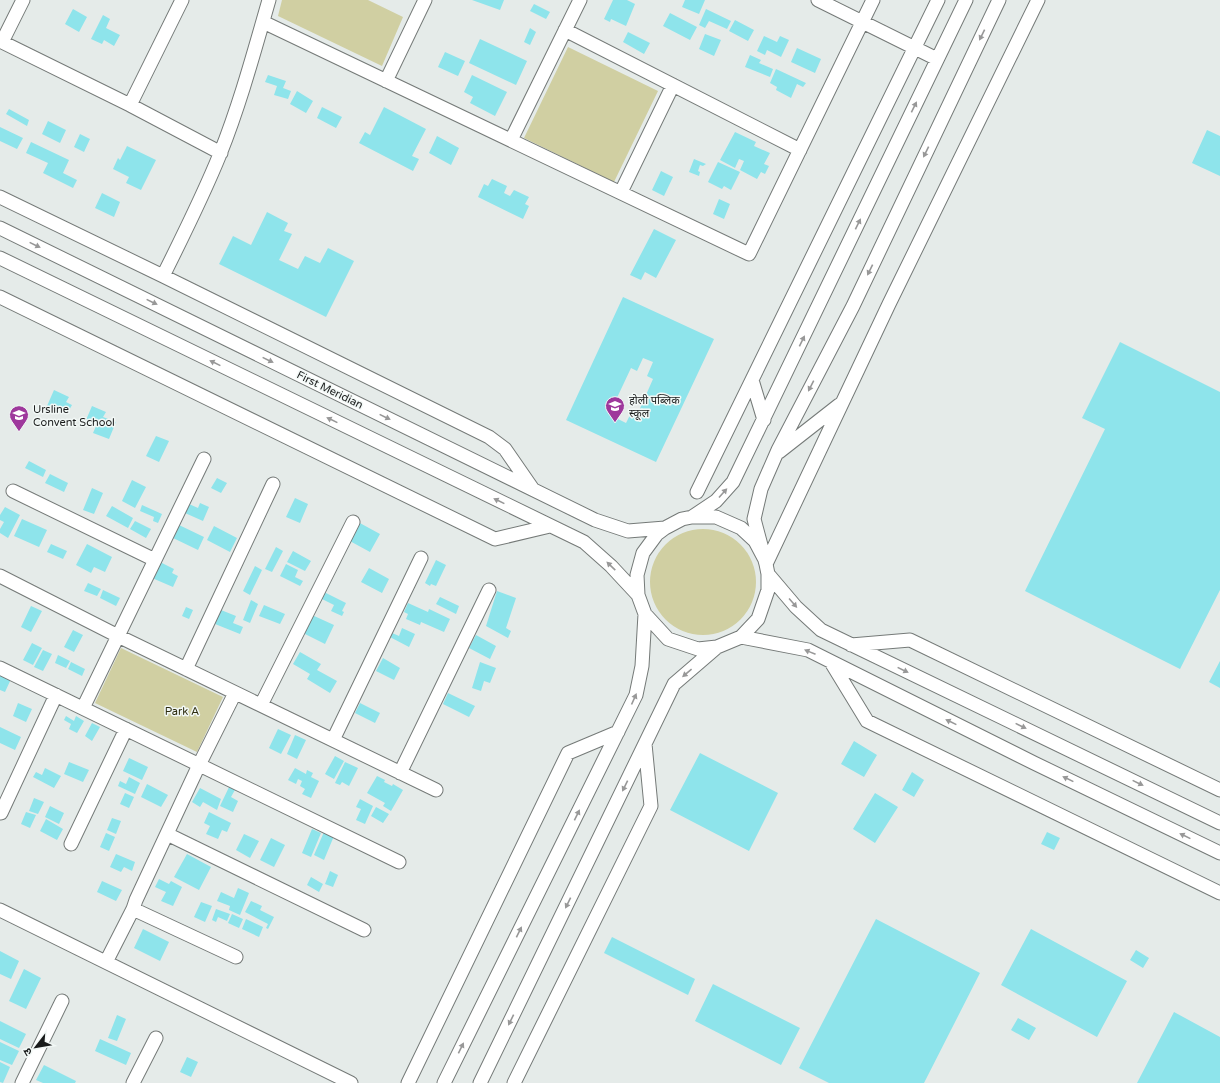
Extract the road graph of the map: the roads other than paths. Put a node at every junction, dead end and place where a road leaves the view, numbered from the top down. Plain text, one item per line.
1 (23, 0) edge
2 (182, 0) edge
3 (270, 0) edge
4 (425, 0) edge
5 (580, 0) edge
6 (818, 0) edge
7 (872, 0) edge
8 (938, 0) edge
9 (966, 0) edge
10 (999, 0) edge
11 (1038, 0) edge
12 (263, 22) junction
13 (862, 22) junction
14 (565, 30) junction
15 (1, 41) edge
16 (914, 47) junction
17 (937, 59) junction
18 (386, 81) junction
19 (673, 85) junction
20 (130, 104) junction
21 (511, 140) junction
22 (800, 150) junction
23 (221, 153) junction
24 (621, 192) junction
25 (0, 197) edge
26 (0, 228) edge
27 (0, 258) edge
28 (163, 276) junction
29 (0, 297) edge
30 (752, 380) junction
31 (842, 402) junction
32 (764, 420) junction
33 (776, 454) junction
34 (204, 459) dead end
35 (273, 484) dead end
36 (533, 490) junction
37 (13, 491) dead end
38 (697, 492) dead end
39 (692, 517) junction
40 (352, 522) dead end
41 (550, 526) junction
42 (665, 528) junction
43 (422, 558) dead end
44 (155, 560) junction
45 (766, 566) junction
46 (0, 576) edge
47 (489, 590) dead end
48 (638, 595) junction
49 (645, 614) junction
50 (118, 636) junction
51 (741, 636) junction
52 (851, 645) junction
53 (717, 648) junction
54 (831, 662) junction
55 (0, 668) edge
56 (186, 669) junction
57 (235, 693) junction
58 (56, 695) junction
59 (261, 705) junction
60 (83, 708) junction
61 (126, 729) junction
62 (618, 732) junction
63 (333, 740) junction
64 (645, 744) junction
65 (199, 765) junction
66 (400, 773) junction
67 (436, 790) dead end
68 (1220, 790) edge
69 (1, 813) dead end
70 (1220, 823) edge
71 (167, 834) junction
72 (71, 844) dead end
73 (1220, 853) edge
74 (399, 862) dead end
75 (1220, 894) edge
76 (133, 908) junction
77 (0, 910) edge
78 (364, 930) dead end
79 (236, 957) dead end
80 (106, 962) junction
81 (62, 1001) dead end
82 (156, 1038) dead end
83 (22, 1083) edge
84 (133, 1083) edge
85 (351, 1083) edge
86 (408, 1083) edge
87 (444, 1083) edge
88 (480, 1083) edge
89 (514, 1083) edge

1 - 15 street
2 - 20 street
3 - 12 street
4 - 18 street
5 - 14 street
6 - 13 street
7 - 13 street
8 - 16 street
9 - 17 street
10 -> 33 street
11 - 31 street
12 - 18 street
12 - 23 street
13 - 16 street
13 - 22 street
14 - 19 street
14 - 21 street
15 - 20 street
16 - 17 street
16 - 30 street
32 -> 17 street
18 - 21 street
19 - 22 street
19 - 24 street
20 - 23 street
21 - 24 street
22 - 24 street
23 - 28 street
25 - 28 street
26 -> 36 street, First Meridian
41 -> 27 street
28 - 36 street
29 - 41 street
30 - 32 street
30 - 38 street
31 - 33 street
31 - 45 street
39 -> 32 street
33 - 45 street
34 - 44 street
35 - 56 street
36 - 42 street, First Meridian
37 - 44 street
39 - 42 street
39 - 45 street
40 - 59 street
48 -> 41 street
42 - 48 street
43 - 63 street
44 - 50 street
45 - 51 street
45 -> 52 street
46 - 50 street
47 - 66 street
48 - 49 street
49 - 53 street
62 -> 49 street
50 - 56 street
50 - 60 street
51 - 53 street
54 -> 51 street
52 - 68 street
52 -> 70 street
53 -> 64 street
73 -> 54 street
54 - 75 street
55 - 58 street
56 - 57 street
57 - 59 street
57 - 65 street
58 - 60 street
58 - 69 street
59 - 63 street
60 - 61 street
61 - 65 street
61 - 72 street
62 - 86 street
87 -> 62 street
63 - 66 street
64 -> 88 street
64 - 89 street
65 - 71 street
65 - 74 street
66 - 67 street
71 - 76 street
71 - 78 street
76 - 79 street
76 - 80 street
77 - 80 street
80 - 85 street
81 - 83 street
82 - 84 street

